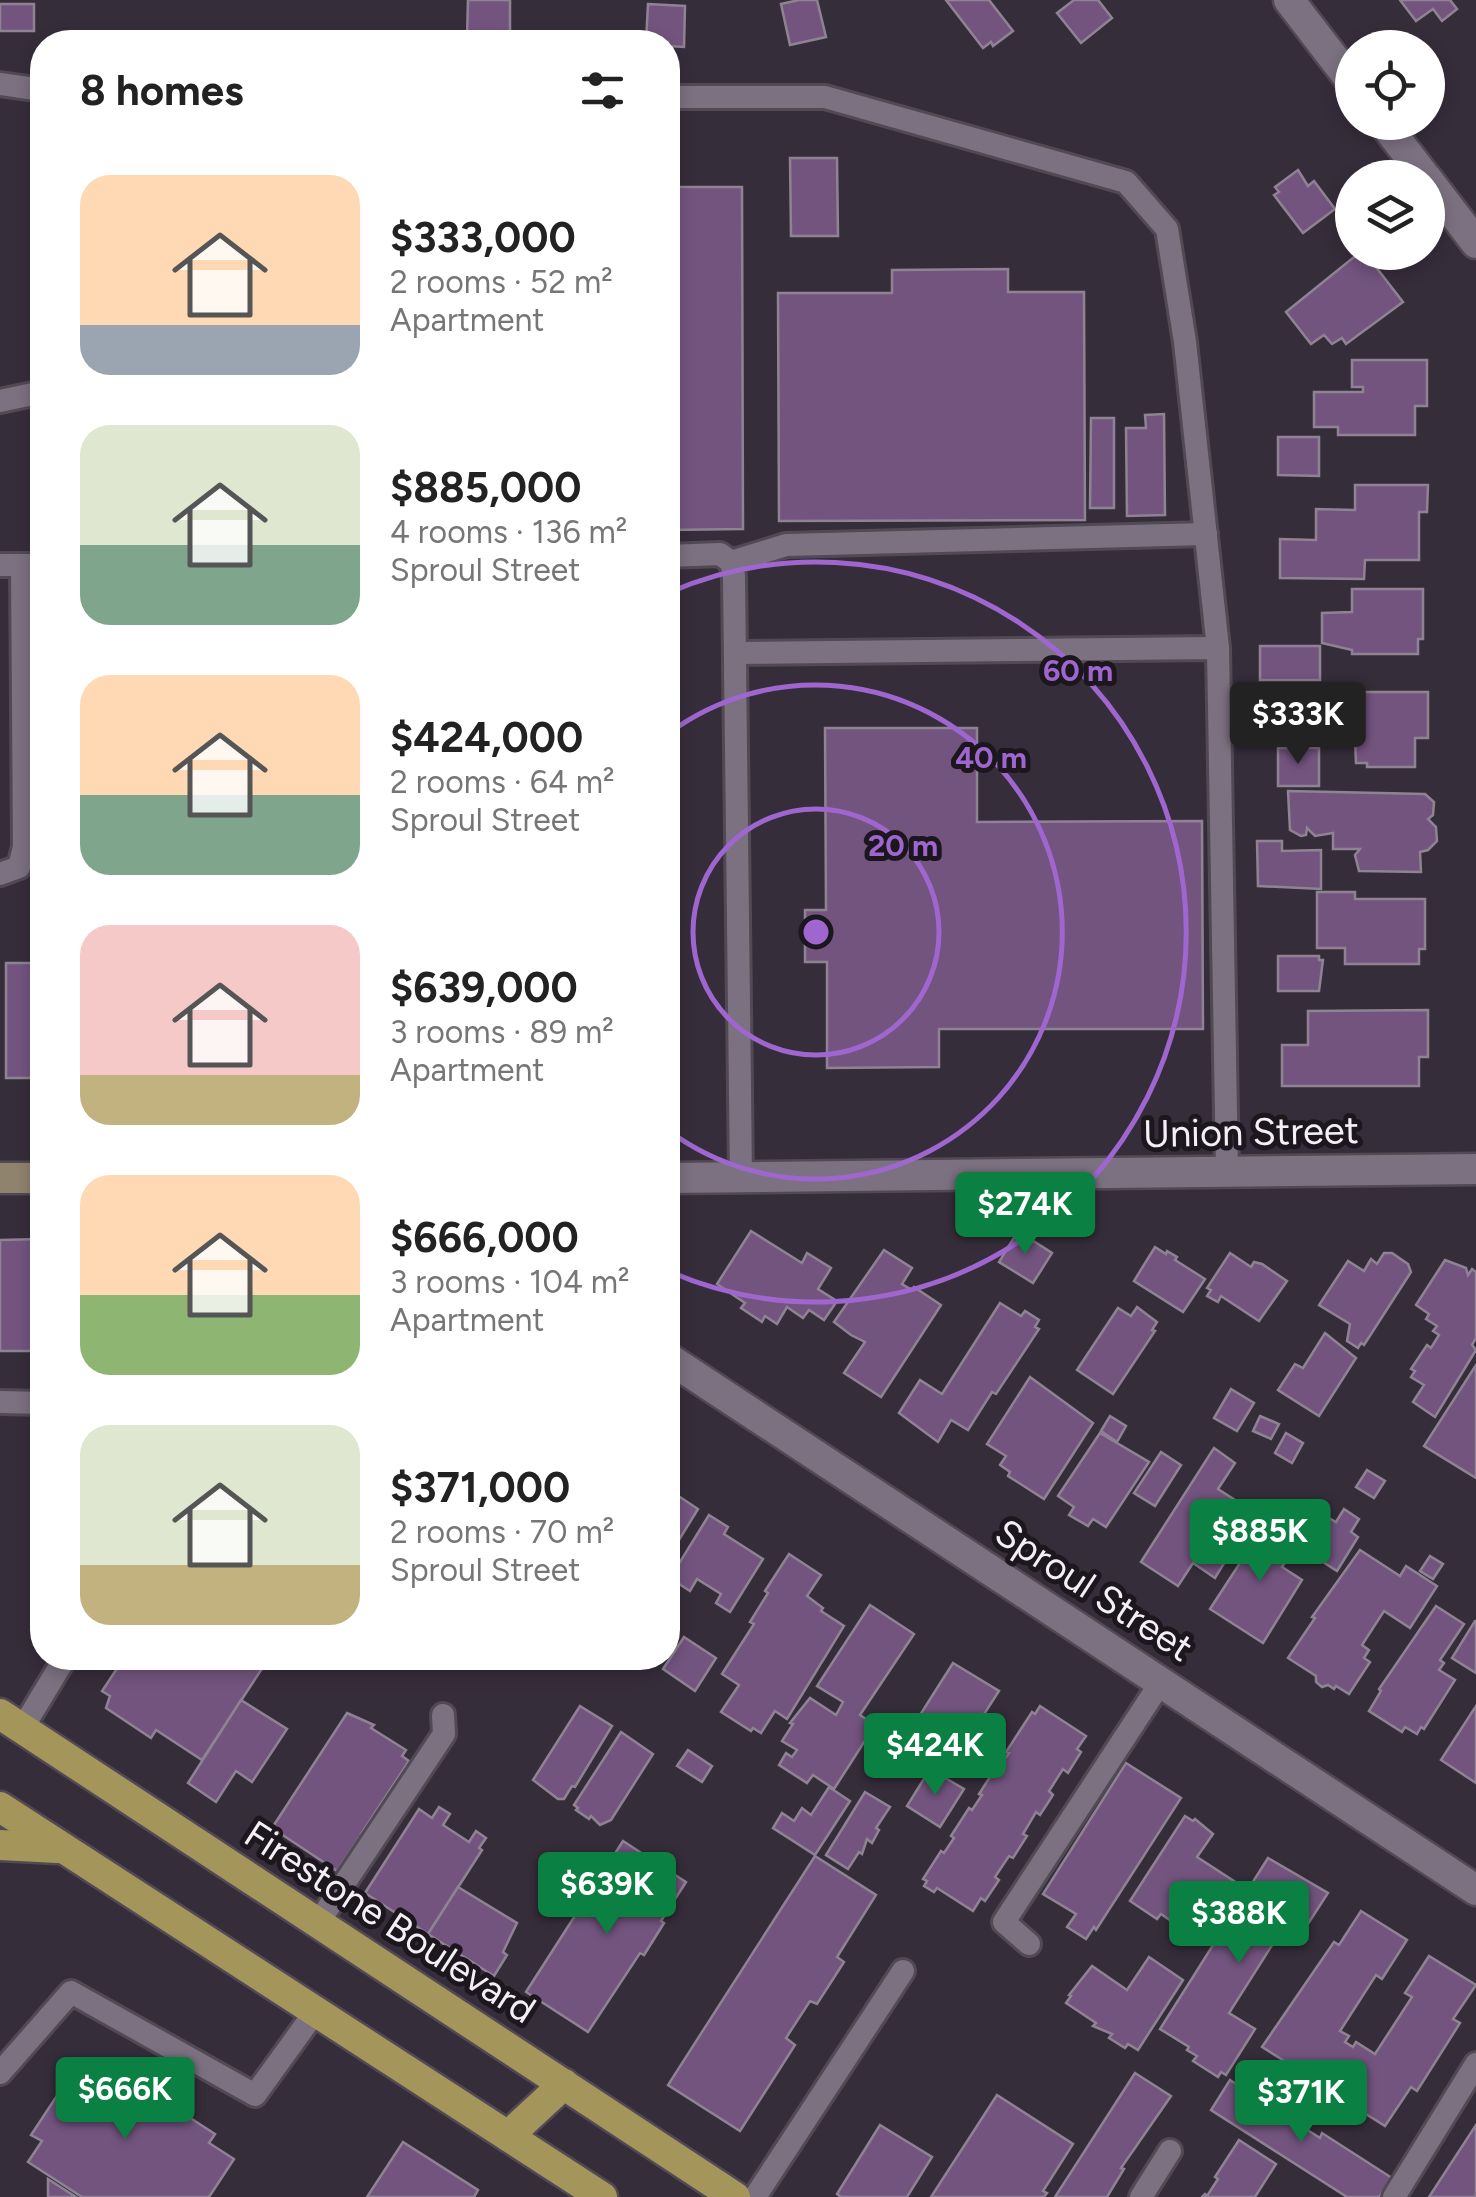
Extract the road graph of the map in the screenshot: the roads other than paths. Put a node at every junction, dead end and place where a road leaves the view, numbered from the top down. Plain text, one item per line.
1 (1289, 0) edge
2 (1335, 60) edge
3 (0, 84) edge
4 (30, 88) edge
5 (680, 97) edge
6 (1397, 140) edge
7 (1412, 160) edge
8 (1445, 203) edge
9 (1476, 243) edge
10 (30, 395) edge
11 (0, 402) edge
12 (1206, 534) junction
13 (680, 556) edge
14 (731, 562) junction
15 (21, 565) edge
16 (1218, 648) junction
17 (736, 653) junction
18 (0, 874) edge
19 (1476, 1169) edge
20 (1227, 1172) junction
21 (741, 1177) junction
22 (0, 1178) edge
23 (30, 1178) edge
24 (680, 1178) edge
25 (680, 1366) edge
26 (0, 1402) edge
27 (30, 1403) edge
28 (55, 1670) edge
29 (1161, 1682) junction
30 (443, 1715) dead end
31 (11, 1722) edge
32 (0, 1807) edge
33 (0, 1844) edge
34 (66, 1850) junction
35 (1476, 1890) edge
36 (318, 1923) junction
37 (1030, 1944) dead end
38 (903, 1970) dead end
39 (315, 2012) junction
40 (1476, 2064) edge
41 (0, 2073) edge
42 (564, 2084) junction
43 (508, 2136) junction
44 (1170, 2150) dead end
45 (569, 2188) edge
46 (602, 2197) edge
47 (736, 2197) edge
48 (755, 2197) edge
49 (1141, 2197) edge
50 (1394, 2197) edge

1 - 2 street
3 - 4 lane
5 - 12 lane
6 - 7 street
8 - 9 street
10 - 11 lane
12 - 14 lane
12 - 16 lane
13 - 14 lane
14 - 17 lane
15 - 18 lane
16 - 17 lane
16 - 20 lane
17 - 21 lane
19 - 20 street, Union Street
20 - 21 street, Union Street
21 - 24 street, Union Street
22 - 23 street
25 - 29 street, Sproul Street
26 - 27 lane
28 - 31 lane
29 - 35 street, Sproul Street
29 - 37 lane
30 - 36 lane
31 - 36 main road, Firestone Boulevard
32 - 34 main road
33 - 34 main road
34 - 39 main road
36 - 42 main road, Firestone Boulevard
38 - 48 lane
39 - 41 lane
39 - 43 main road
40 - 50 lane
42 - 43 main road
42 - 47 main road, Firestone Boulevard
43 - 45 main road
44 - 49 lane
45 - 46 main road

